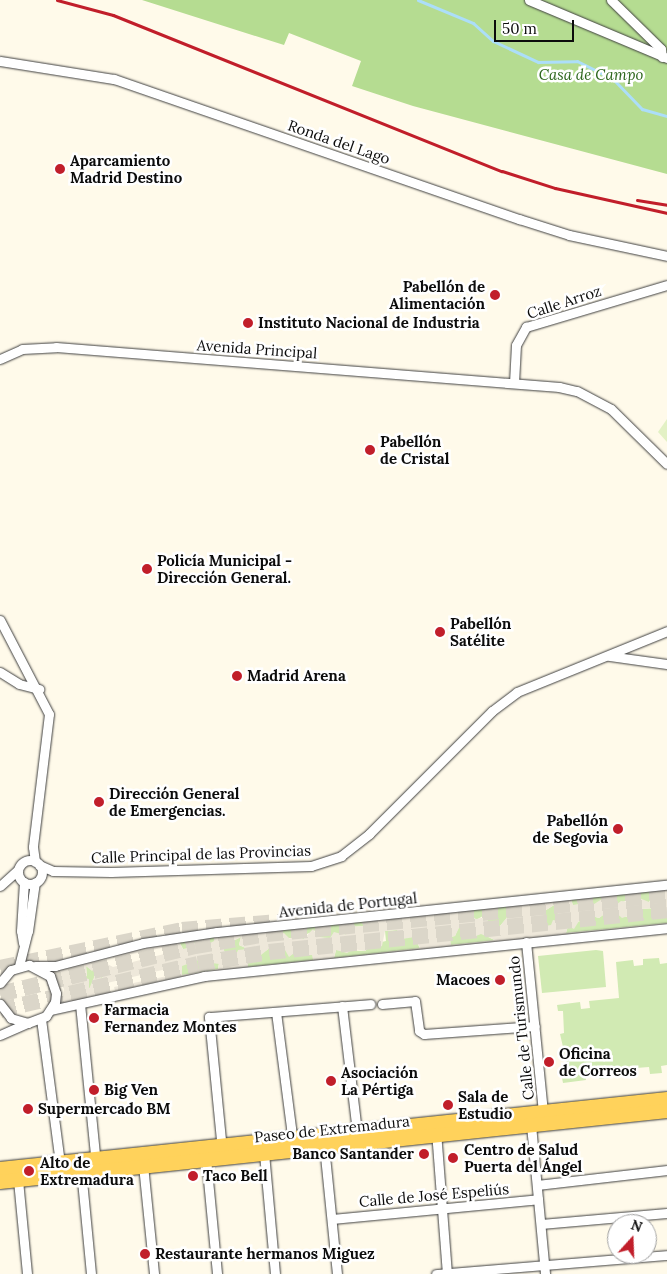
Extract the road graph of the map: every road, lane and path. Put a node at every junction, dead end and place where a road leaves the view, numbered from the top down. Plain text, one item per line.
1 (529, 0) edge
2 (611, 0) edge
3 (664, 58) edge
4 (0, 61) edge
5 (667, 256) edge
6 (667, 286) edge
7 (1, 358) edge
8 (514, 383) junction
9 (667, 464) edge
10 (0, 620) edge
11 (667, 631) edge
12 (608, 656) junction
13 (667, 664) edge
14 (0, 672) edge
15 (39, 689) junction
16 (32, 847) junction
17 (24, 862) junction
18 (37, 864) junction
19 (18, 870) junction
20 (53, 871) junction
21 (38, 879) junction
22 (23, 881) junction
23 (667, 885) edge
24 (1, 886) edge
25 (667, 928) edge
26 (526, 942) junction
27 (23, 947) junction
28 (32, 965) junction
29 (15, 968) junction
30 (0, 974) edge
31 (0, 983) edge
32 (0, 1004) edge
33 (80, 1004) junction
34 (370, 1004) dead end
35 (382, 1004) dead end
36 (342, 1006) junction
37 (52, 1010) junction
38 (276, 1012) junction
39 (41, 1019) junction
40 (28, 1023) junction
41 (535, 1026) junction
42 (0, 1035) edge
43 (667, 1099) edge
44 (667, 1111) edge
45 (543, 1112) junction
46 (532, 1125) junction
47 (436, 1128) junction
48 (357, 1132) junction
49 (293, 1144) junction
50 (324, 1146) junction
51 (222, 1151) junction
52 (264, 1153) junction
53 (95, 1159) junction
54 (206, 1159) junction
55 (60, 1163) junction
56 (143, 1165) junction
57 (81, 1167) junction
58 (0, 1169) edge
59 (667, 1170) edge
60 (97, 1173) junction
61 (18, 1180) junction
62 (0, 1182) edge
63 (537, 1184) junction
64 (538, 1199) junction
65 (442, 1208) junction
66 (667, 1213) edge
67 (332, 1219) junction
68 (541, 1224) junction
69 (667, 1255) edge
70 (544, 1263) junction
71 (27, 1274) edge
72 (91, 1274) edge
73 (154, 1274) edge
74 (217, 1274) edge
75 (275, 1274) edge
76 (336, 1274) edge
77 (436, 1274) edge
78 (447, 1274) edge
79 (545, 1274) edge

1 - 3 street
2 - 3 street
4 - 5 street, Ronda del Lago
6 - 8 street, Calle Arroz
7 - 8 street, Avenida Principal
8 - 9 street, Avenida Principal
10 - 15 street
11 - 12 street
12 - 13 street, Calle Principal de las Provincias
12 - 20 street, Calle Principal de las Provincias
14 - 15 street
15 - 16 street
16 - 17 street
16 - 18 street
17 - 18 street
17 - 19 street
18 - 20 street, Calle Principal de las Provincias
18 - 21 street
19 - 22 street
19 - 24 street
20 - 21 street, Calle Principal de las Provincias
21 - 22 street
21 - 27 street
22 - 24 street
22 - 27 street
23 - 28 street, Avenida de Portugal
25 - 26 street
26 - 33 street
26 - 41 street, Calle de Turismundo
27 - 28 street
27 - 29 street
28 - 29 street, Avenida de Portugal
28 - 37 street
29 - 30 street, Avenida de Portugal
29 - 31 street
32 - 40 street
33 - 37 street
33 - 53 street
34 - 36 street
35 - 41 street
36 - 38 street
36 - 48 street
37 - 39 street
38 - 49 street
38 - 51 street
39 - 40 street
39 - 55 street
40 - 42 street
41 - 45 street, Calle de Turismundo
43 - 45 main road, Paseo de Extremadura
44 - 46 main road, Paseo de Extremadura
45 - 46 street
45 - 47 main road, Paseo de Extremadura
46 - 47 main road, Paseo de Extremadura
46 - 63 street
47 - 48 main road, Paseo de Extremadura
47 - 50 main road, Paseo de Extremadura
47 - 65 street
48 - 49 main road, Paseo de Extremadura
49 - 50 main road, Paseo de Extremadura
49 - 51 main road, Paseo de Extremadura
49 - 52 main road, Paseo de Extremadura
50 - 67 street
51 - 52 main road, Paseo de Extremadura
51 - 53 main road, Paseo de Extremadura
51 - 54 main road, Paseo de Extremadura
52 - 75 street
53 - 57 main road, Paseo de Extremadura
53 - 60 street
54 - 56 main road, Paseo de Extremadura
54 - 74 street
55 - 57 main road, Paseo de Extremadura
55 - 58 main road, Paseo de Extremadura
56 - 60 main road, Paseo de Extremadura
56 - 73 street
57 - 60 main road, Paseo de Extremadura
57 - 61 main road, Paseo de Extremadura
57 - 72 street
59 - 63 street
61 - 62 main road, Paseo de Extremadura
61 - 71 street
63 - 64 street
64 - 65 street, Calle de José Espeliús
64 - 68 street
65 - 67 street, Calle de José Espeliús
65 - 78 street
66 - 68 street
67 - 76 street
68 - 70 street
69 - 70 street
70 - 78 street
70 - 79 street
77 - 78 street

